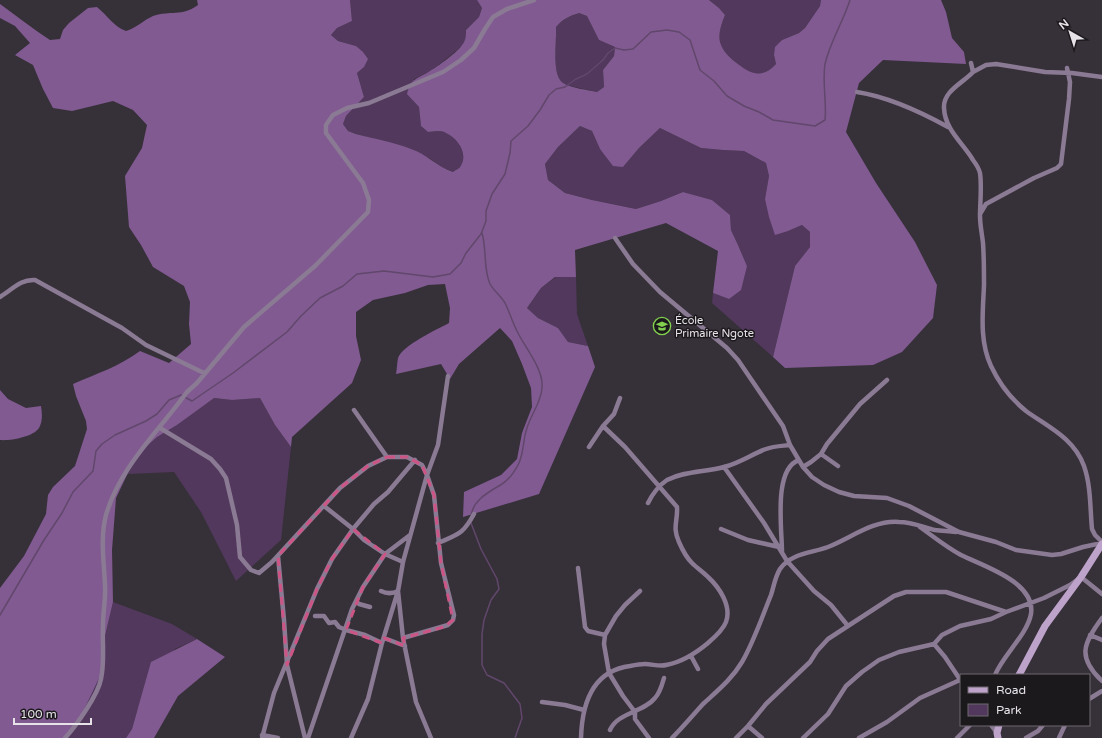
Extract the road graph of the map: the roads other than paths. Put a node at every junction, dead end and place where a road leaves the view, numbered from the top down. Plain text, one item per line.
1 (534, 0) edge
2 (971, 63) dead end
3 (1067, 70) junction
4 (973, 72) junction
5 (1102, 77) edge
6 (857, 92) dead end
7 (948, 127) junction
8 (980, 214) junction
9 (615, 238) dead end
10 (0, 297) edge
11 (204, 373) junction
12 (448, 376) dead end
13 (887, 380) dead end
14 (620, 398) dead end
15 (354, 410) dead end
16 (603, 426) junction
17 (160, 428) junction
18 (790, 445) junction
19 (589, 447) dead end
20 (821, 454) junction
21 (387, 457) junction
22 (415, 460) junction
23 (799, 460) junction
24 (803, 466) junction
25 (838, 466) dead end
26 (724, 467) junction
27 (427, 475) junction
28 (658, 486) junction
29 (648, 503) dead end
30 (324, 506) junction
31 (474, 514) dead end
32 (916, 524) junction
33 (353, 528) junction
34 (721, 529) dead end
35 (959, 532) junction
36 (410, 535) junction
37 (438, 543) junction
38 (1102, 543) edge
39 (779, 547) junction
40 (782, 553) junction
41 (385, 554) junction
42 (278, 556) junction
43 (403, 562) junction
44 (787, 562) junction
45 (578, 568) dead end
46 (1080, 577) junction
47 (398, 591) junction
48 (640, 591) dead end
49 (381, 592) dead end
50 (1102, 594) edge
51 (356, 601) junction
52 (1030, 603) junction
53 (370, 606) dead end
54 (1006, 612) junction
55 (315, 616) dead end
56 (1102, 618) edge
57 (848, 626) junction
58 (346, 630) junction
59 (605, 635) junction
60 (1090, 635) junction
61 (403, 638) junction
62 (383, 640) junction
63 (1102, 640) edge
64 (934, 644) junction
65 (405, 646) junction
66 (692, 656) junction
67 (287, 665) junction
68 (698, 669) dead end
69 (609, 673) junction
70 (996, 674) edge
71 (1021, 674) edge
72 (664, 678) dead end
73 (960, 680) edge
74 (960, 681) edge
75 (1102, 681) edge
76 (1102, 691) edge
77 (1090, 699) edge
78 (542, 702) dead end
79 (584, 710) junction
80 (635, 712) junction
81 (748, 726) junction
82 (969, 726) edge
83 (992, 726) edge
84 (999, 726) edge
85 (1043, 726) edge
86 (1065, 726) edge
87 (610, 730) dead end
88 (262, 736) edge
89 (997, 736) edge
90 (65, 738) edge
91 (278, 738) edge
92 (305, 738) edge
93 (308, 738) edge
94 (351, 738) edge
95 (431, 738) edge
96 (581, 738) edge
97 (649, 738) edge
98 (672, 738) edge
99 (736, 738) edge
100 (762, 738) edge
101 (803, 738) edge
102 (859, 738) edge
103 (957, 738) edge
104 (1026, 738) edge
105 (1060, 738) edge

1 - 11 street
2 - 4 street
3 - 4 street
3 - 5 street
3 - 8 street
4 - 7 street
6 - 7 street
7 - 8 street
8 - 38 street
9 - 18 street
10 - 11 street
11 - 17 street
12 - 27 street
13 - 20 street
14 - 16 street
15 - 21 street
16 - 19 street
16 - 28 street
17 - 42 street
17 - 90 street
18 - 23 street
18 - 26 street
20 - 24 street
20 - 25 street
21 - 22 street
21 - 30 street
22 - 27 street
22 - 33 street
23 - 24 street
23 - 40 street
24 - 35 street
26 - 28 street
26 - 39 street
27 - 36 street
27 - 37 street
28 - 29 street
28 - 66 street
30 - 33 street
30 - 42 street
31 - 37 street
32 - 35 street
32 - 44 street
32 - 52 street
33 - 41 street
33 - 67 street
34 - 39 street
35 - 38 street
36 - 41 street
36 - 43 street
37 - 61 street
38 - 46 street
39 - 40 street
40 - 44 street
41 - 43 street
41 - 51 street
42 - 67 street
43 - 47 street
44 - 57 street
44 - 98 street
45 - 59 street
46 - 50 street
46 - 52 street
46 - 71 street
47 - 49 street
47 - 61 street
47 - 62 street
48 - 59 street
51 - 53 street
51 - 58 street
52 - 54 street
52 - 70 street
54 - 57 street
54 - 64 street
55 - 58 street
56 - 60 street
57 - 81 street
58 - 62 street
58 - 93 street
59 - 69 street
60 - 63 street
60 - 75 street
61 - 65 street
62 - 65 street
62 - 94 street
64 - 73 street
64 - 101 street
65 - 95 street
66 - 68 street
66 - 69 street
67 - 88 street
67 - 92 street
69 - 79 street
69 - 80 street
72 - 80 street
74 - 102 street
76 - 77 street
78 - 79 street
79 - 96 street
80 - 87 street
80 - 97 street
81 - 99 street
81 - 100 street
82 - 103 street
83 - 89 street
84 - 89 street
85 - 104 street
86 - 105 street
88 - 91 street

